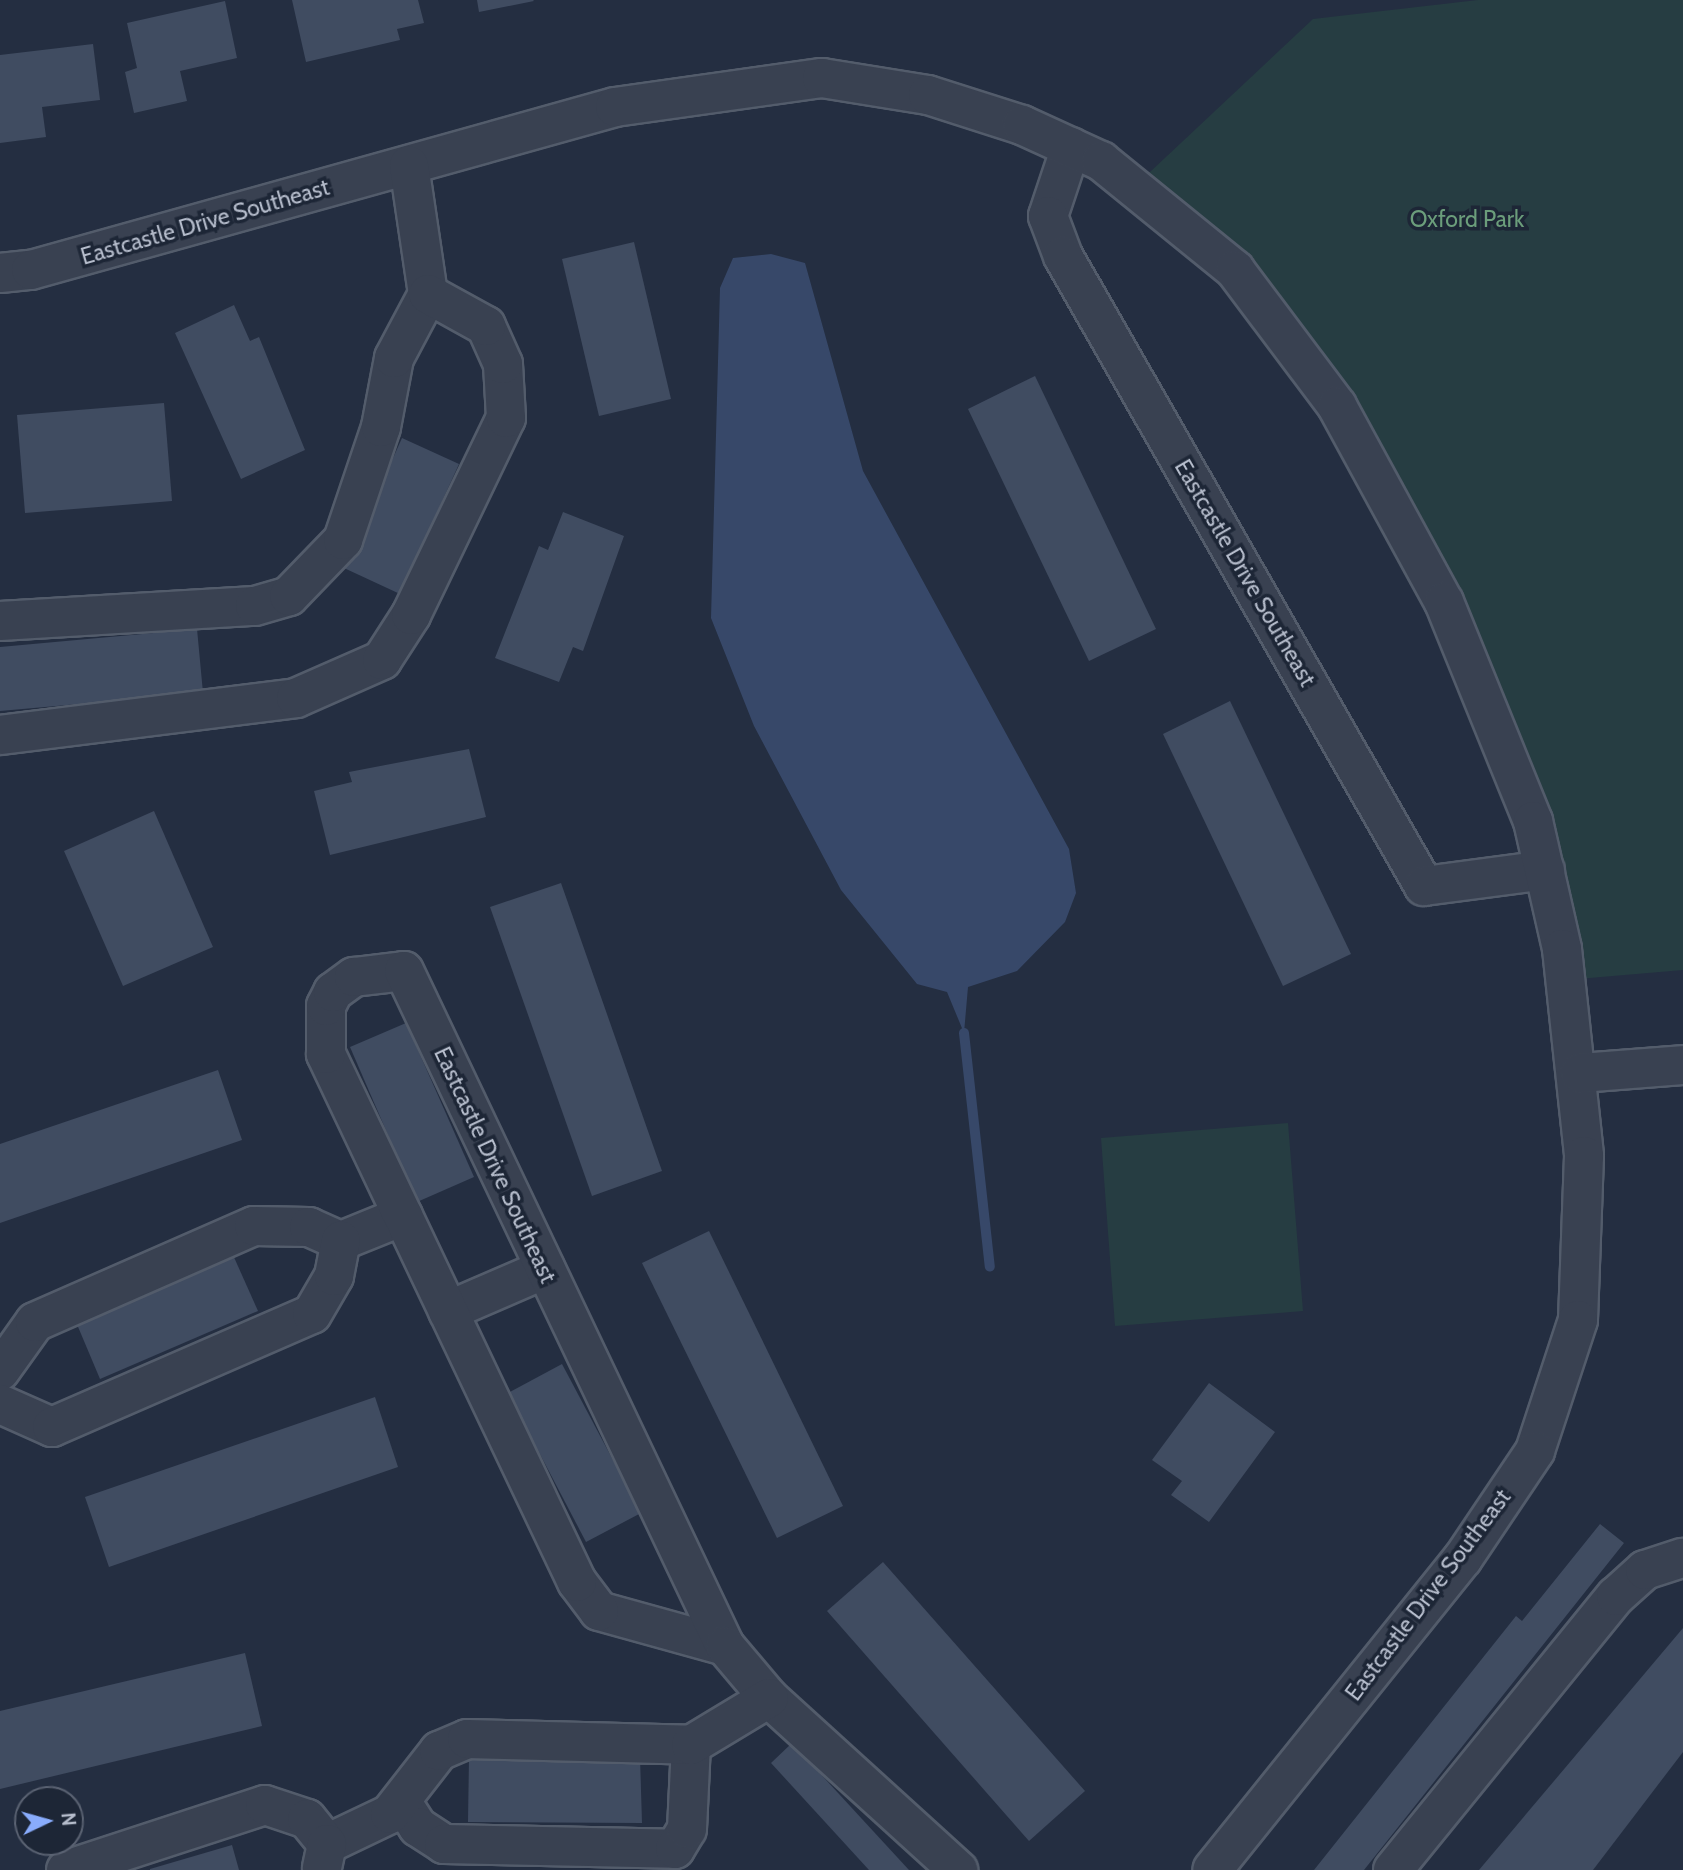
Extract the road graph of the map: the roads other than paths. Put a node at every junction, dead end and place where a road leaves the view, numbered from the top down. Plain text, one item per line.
1 (1071, 147) junction
2 (409, 165) junction
3 (0, 273) edge
4 (428, 294) junction
5 (0, 621) edge
6 (0, 735) edge
7 (1545, 870) junction
8 (1683, 1065) edge
9 (1580, 1073) junction
10 (403, 1216) junction
11 (341, 1241) junction
12 (545, 1269) junction
13 (448, 1311) junction
14 (0, 1371) edge
15 (0, 1404) edge
16 (1683, 1558) edge
17 (726, 1646) junction
18 (769, 1698) junction
19 (691, 1745) junction
20 (401, 1801) junction
21 (324, 1857) edge
22 (66, 1870) edge
23 (958, 1870) edge
24 (1212, 1870) edge
25 (1393, 1870) edge

1 - 2 street, Eastcastle Drive Southeast
1 - 7 street, Eastcastle Drive Southeast
1 - 7 street, Eastcastle Drive Southeast
2 - 3 street, Eastcastle Drive Southeast
2 - 4 street
4 - 5 street
4 - 6 street
7 - 9 street, Eastcastle Drive Southeast
8 - 9 street
9 - 24 street, Eastcastle Drive Southeast
10 - 11 street
10 - 12 street, Eastcastle Drive Southeast
10 - 13 street, Eastcastle Drive Southeast
11 - 14 street
11 - 15 street
12 - 13 street
12 - 17 street, Eastcastle Drive Southeast
13 - 17 street, Eastcastle Drive Southeast
16 - 25 street
17 - 18 street, Eastcastle Drive Southeast
18 - 19 street
18 - 23 street, Eastcastle Drive Southeast
19 - 20 street
19 - 20 street
20 - 21 street
21 - 22 street

